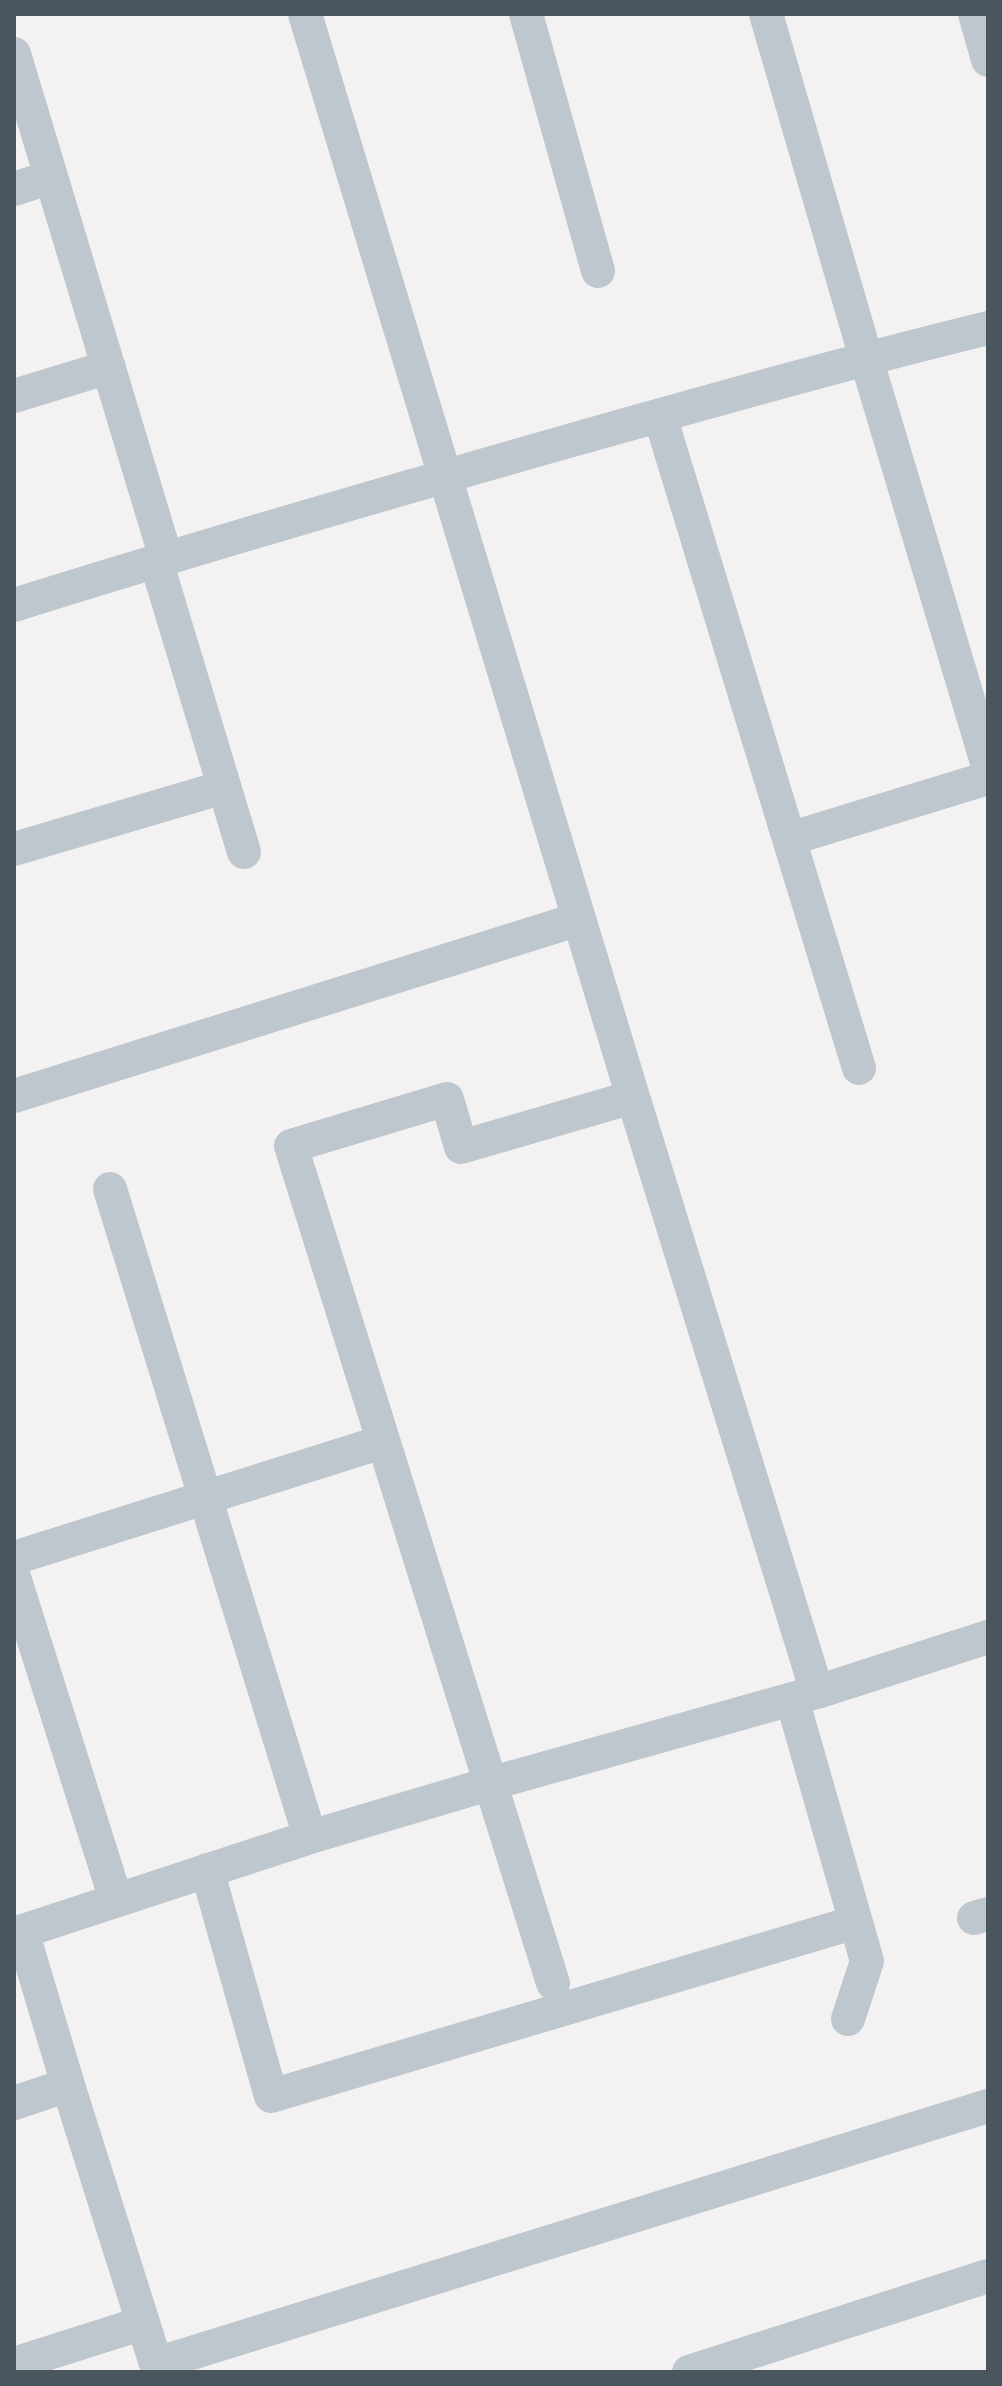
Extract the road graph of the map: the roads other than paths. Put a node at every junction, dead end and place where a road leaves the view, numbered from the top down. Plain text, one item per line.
1 (305, 14) edge
2 (526, 14) edge
3 (766, 14) edge
4 (975, 14) edge
5 (14, 54) edge
6 (988, 60) edge
7 (51, 177) junction
8 (14, 189) edge
9 (598, 271) dead end
10 (988, 328) edge
11 (866, 358) junction
12 (109, 367) junction
13 (14, 396) edge
14 (660, 416) junction
15 (445, 476) junction
16 (161, 559) junction
17 (14, 605) edge
18 (988, 766) edge
19 (988, 778) edge
20 (224, 787) junction
21 (789, 839) junction
22 (14, 849) edge
23 (244, 852) dead end
24 (579, 919) junction
25 (859, 1068) dead end
26 (14, 1096) edge
27 (633, 1097) junction
28 (110, 1189) dead end
29 (382, 1442) junction
30 (205, 1498) junction
31 (14, 1558) edge
32 (14, 1577) edge
33 (988, 1637) edge
34 (804, 1696) junction
35 (489, 1784) junction
36 (310, 1837) junction
37 (207, 1870) junction
38 (116, 1900) junction
39 (856, 1922) junction
40 (18, 1932) edge
41 (553, 1983) dead end
42 (848, 2019) dead end
43 (68, 2085) junction
44 (14, 2103) edge
45 (988, 2106) edge
46 (988, 2276) edge
47 (143, 2323) junction
48 (14, 2364) edge
49 (157, 2368) edge
50 (689, 2372) edge

1 - 15 street
2 - 9 street
3 - 11 street
4 - 6 street
5 - 7 street
7 - 8 street
7 - 12 street
10 - 11 street
11 - 14 street
11 - 18 street
12 - 13 street
12 - 16 street
14 - 15 street
14 - 21 street
15 - 16 street
15 - 24 street
16 - 17 street
16 - 20 street
19 - 21 street
20 - 22 street
20 - 23 street
21 - 25 street
24 - 26 street
24 - 27 street
27 - 29 street
27 - 34 street
28 - 30 street
29 - 30 street
29 - 35 street
30 - 31 street
30 - 36 street
32 - 38 street
33 - 34 street
34 - 35 street
34 - 39 street
35 - 36 street
35 - 41 street
36 - 37 street
37 - 38 street
37 - 39 street
38 - 40 street
39 - 42 street
40 - 43 street
43 - 44 street
43 - 47 street
45 - 49 street
46 - 50 street
47 - 48 street
47 - 49 street

